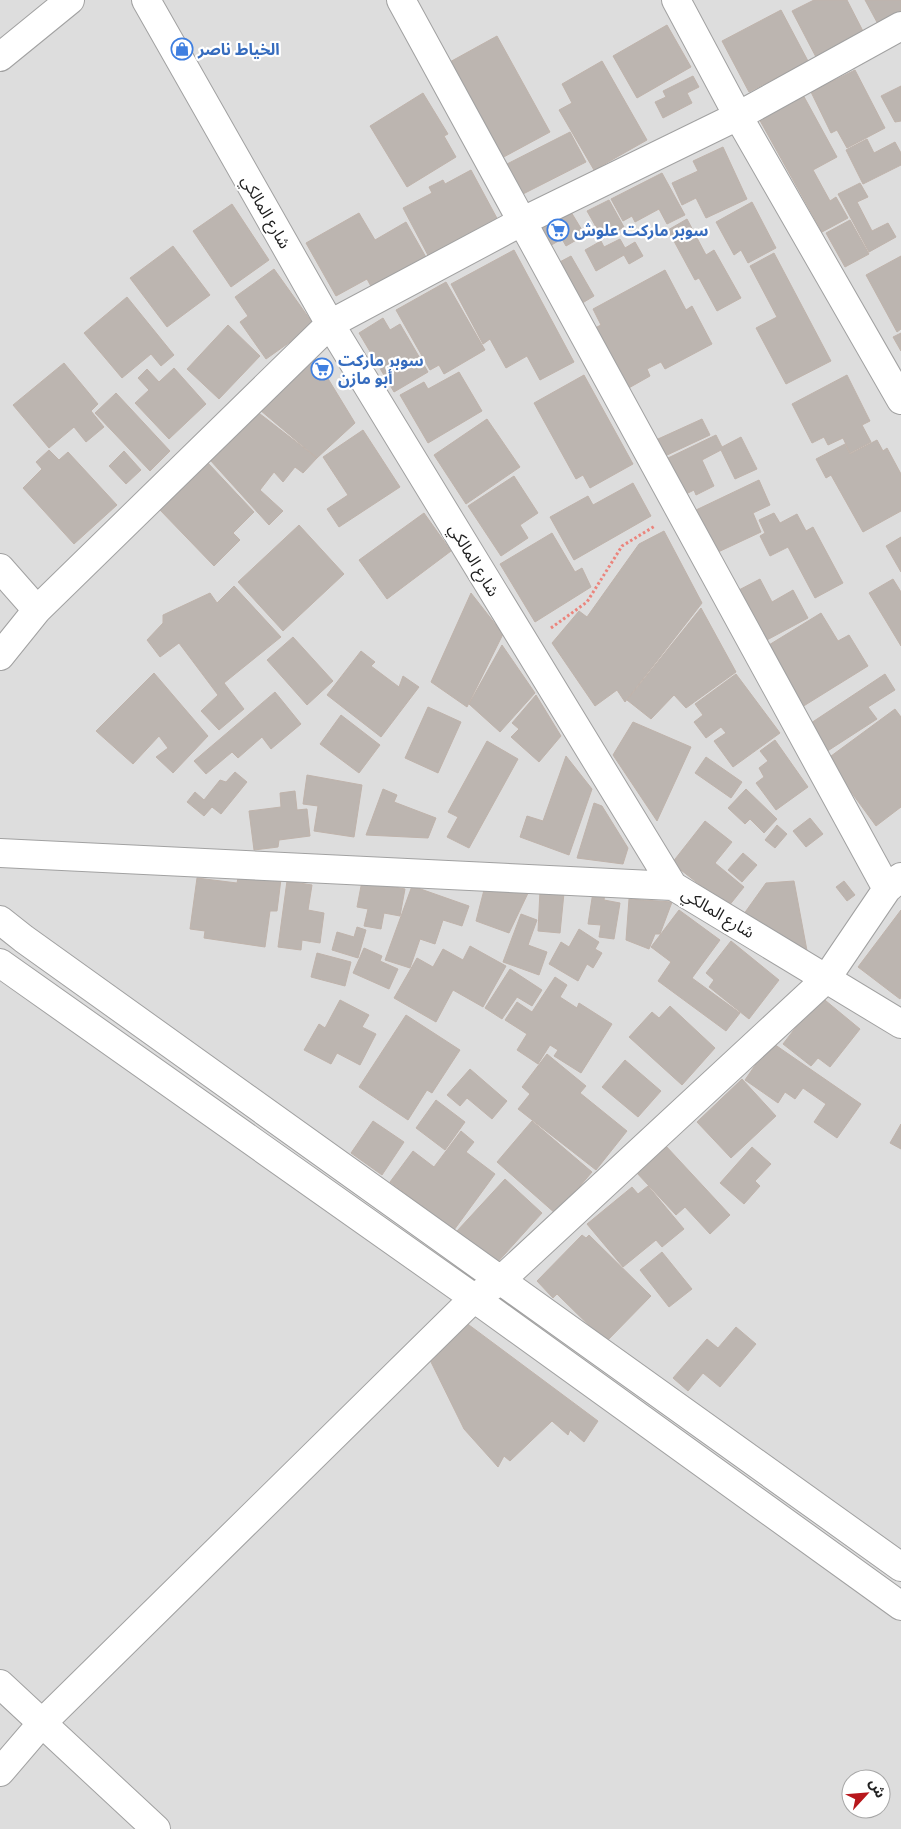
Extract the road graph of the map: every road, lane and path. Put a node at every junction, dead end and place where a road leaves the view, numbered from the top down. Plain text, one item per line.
1 (70, 0) edge
2 (146, 0) edge
3 (401, 0) edge
4 (676, 0) edge
5 (901, 26) edge
6 (0, 57) edge
7 (738, 116) junction
8 (523, 221) junction
9 (330, 324) junction
10 (901, 400) edge
11 (681, 510) junction
12 (0, 568) edge
13 (38, 610) junction
14 (527, 646) junction
15 (0, 656) edge
16 (0, 853) edge
17 (894, 883) edge
18 (673, 886) junction
19 (0, 920) edge
20 (0, 963) edge
21 (826, 979) junction
22 (901, 1024) edge
23 (501, 1280) junction
24 (474, 1298) junction
25 (901, 1567) edge
26 (901, 1606) edge
27 (0, 1684) edge
28 (42, 1723) junction
29 (0, 1772) edge
30 (156, 1829) edge

1 - 6 street
2 - 9 street, شارع المالكي
3 - 8 street
4 - 7 street
5 - 7 street
7 - 8 street
7 - 10 street
8 - 9 street
8 - 11 street
9 - 13 street
9 - 14 street, شارع المالكي
11 - 14 path
11 - 17 street
12 - 13 street
13 - 15 street
14 - 18 street, شارع المالكي
16 - 18 street
17 - 21 street
18 - 21 street, شارع المالكي
19 - 23 street
20 - 24 street
21 - 22 street, شارع المالكي
21 - 23 street
23 - 24 street
23 - 25 street
24 - 26 street
24 - 28 street
27 - 28 street
28 - 29 street
28 - 30 street

